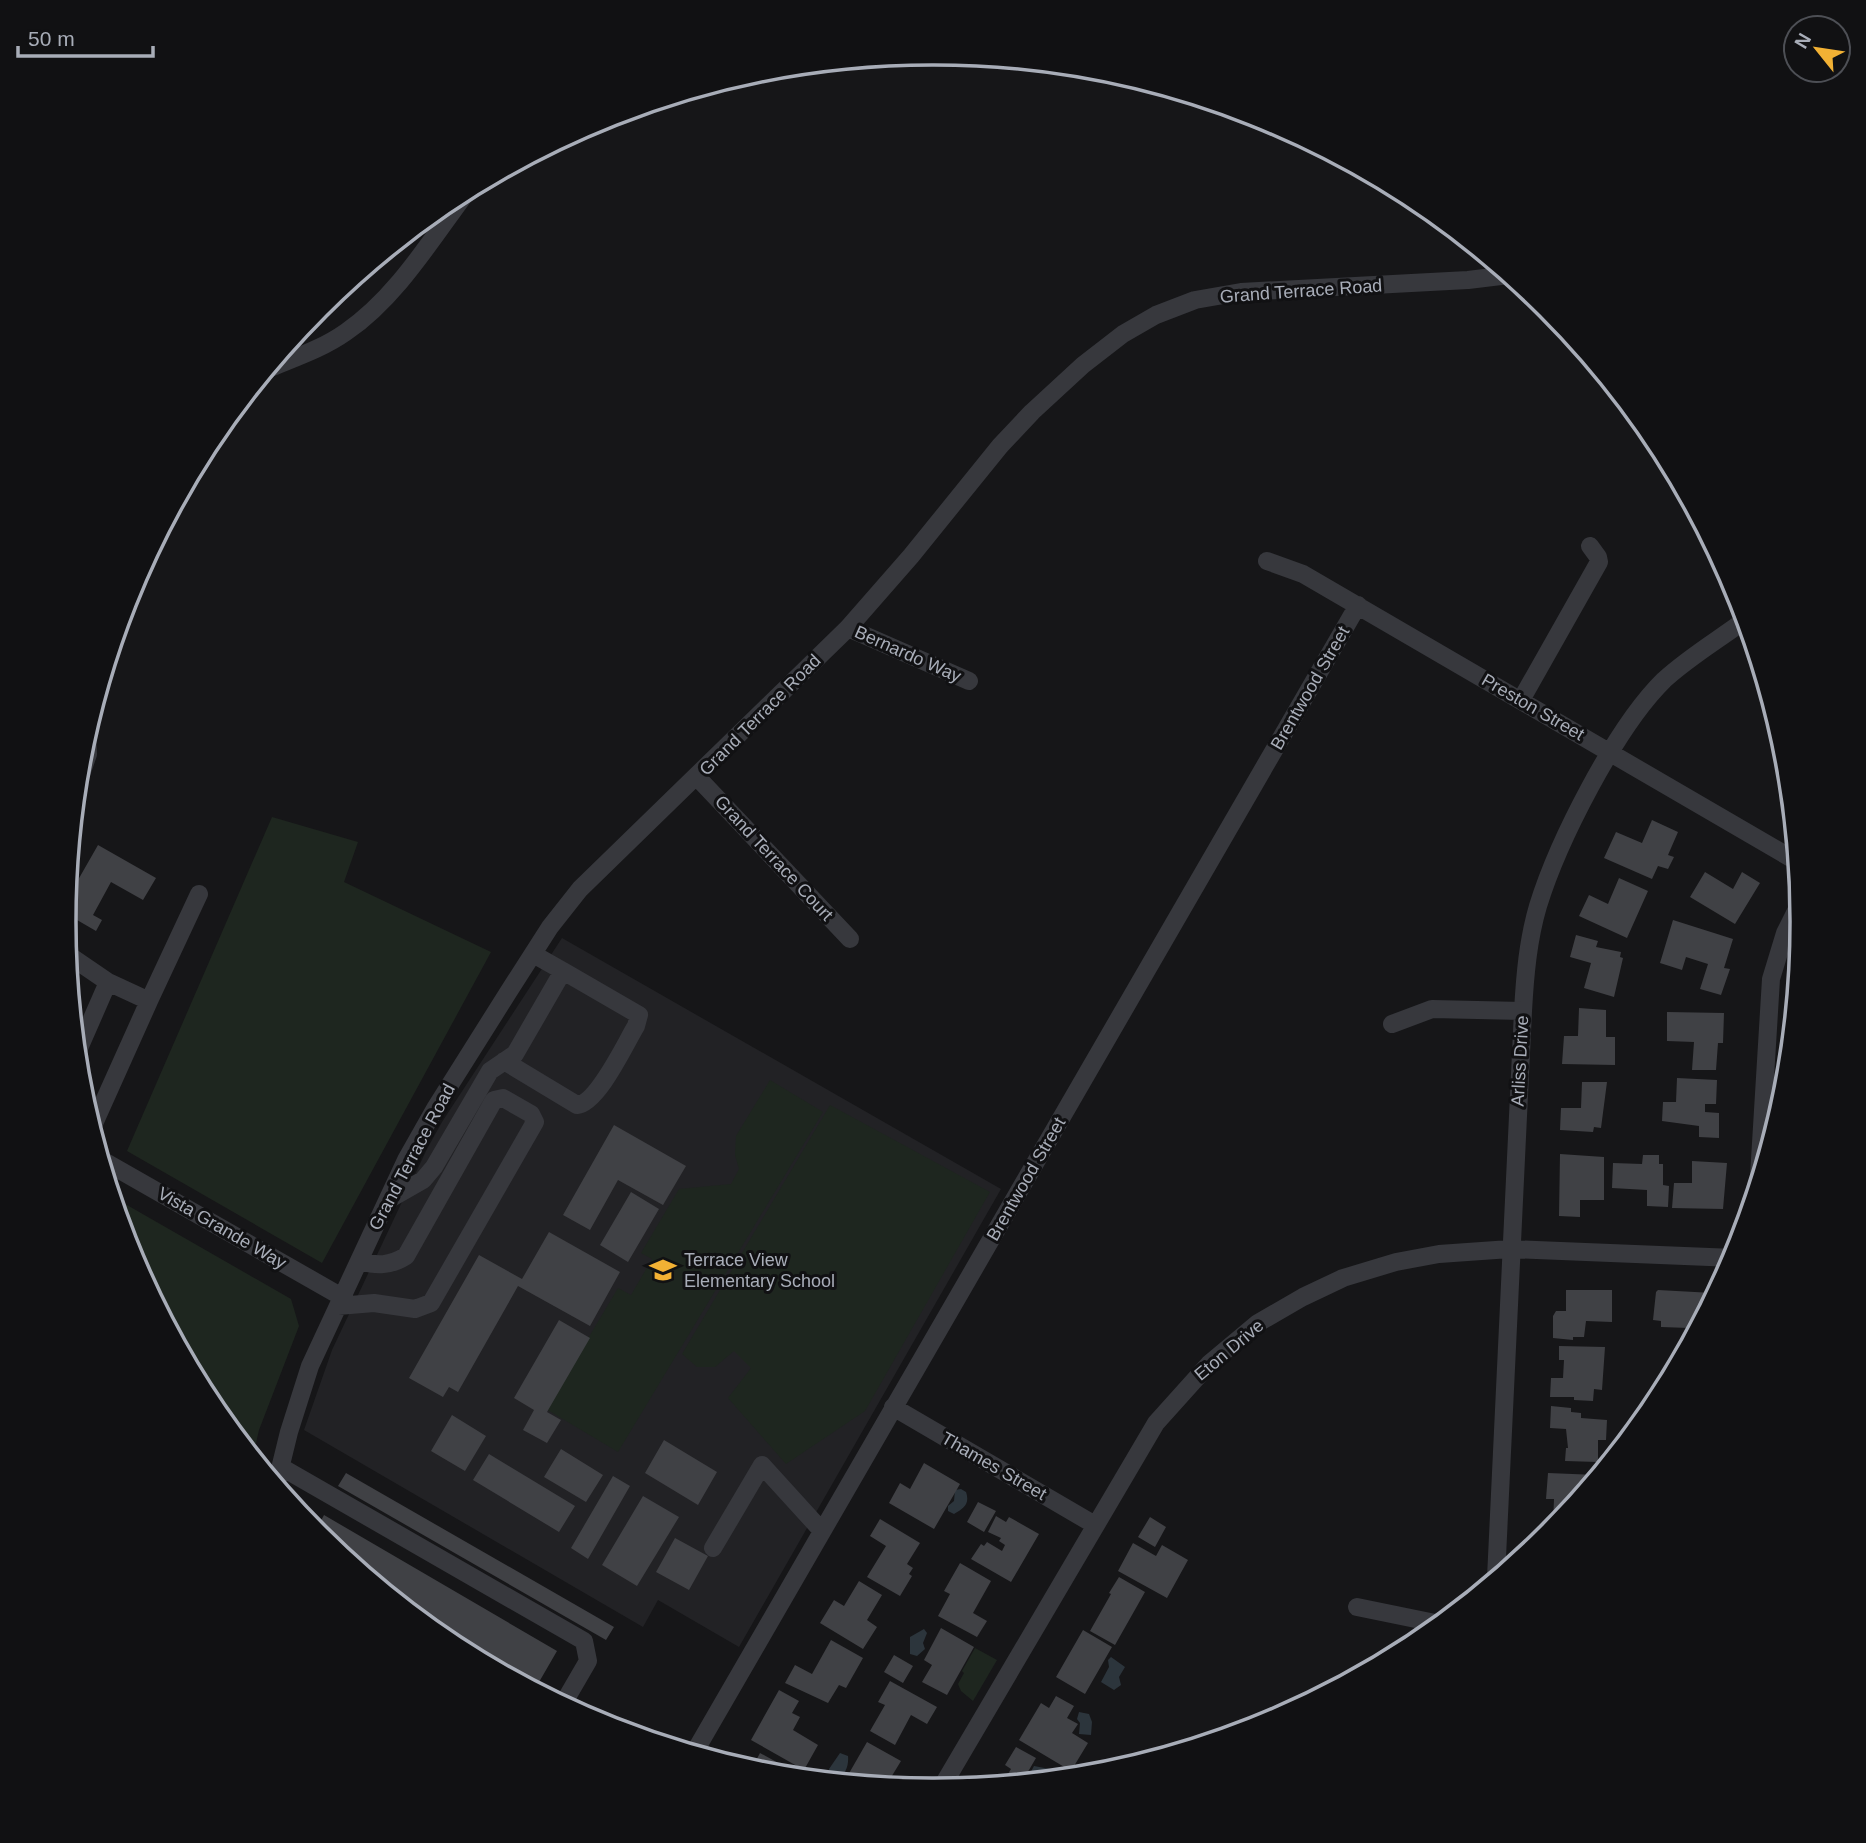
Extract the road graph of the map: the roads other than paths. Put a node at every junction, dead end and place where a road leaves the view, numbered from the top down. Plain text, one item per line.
1 (451, 213) edge
2 (1497, 276) edge
3 (285, 362) edge
4 (1590, 546) dead end
5 (1266, 561) dead end
6 (1358, 605) junction
7 (1737, 626) edge
8 (848, 628) junction
9 (969, 681) dead end
10 (1521, 700) junction
11 (1611, 752) junction
12 (697, 777) junction
13 (1787, 856) edge
14 (199, 894) dead end
15 (1790, 923) edge
16 (850, 939) dead end
17 (533, 954) junction
18 (77, 961) edge
19 (563, 971) junction
20 (108, 982) junction
21 (149, 1001) junction
22 (1522, 1011) junction
23 (1392, 1024) dead end
24 (85, 1036) edge
25 (472, 1049) junction
26 (501, 1063) junction
27 (98, 1114) edge
28 (1761, 1143) edge
29 (112, 1166) edge
30 (388, 1200) junction
31 (1510, 1249) junction
32 (1721, 1257) edge
33 (359, 1261) junction
34 (340, 1301) junction
35 (893, 1407) junction
36 (281, 1467) junction
37 (279, 1474) edge
38 (1095, 1525) junction
39 (822, 1531) junction
40 (713, 1548) dead end
41 (1496, 1567) edge
42 (1357, 1607) dead end
43 (1427, 1621) edge
44 (568, 1696) edge
45 (698, 1745) edge
46 (947, 1777) edge

1 - 3 street
2 - 8 street, Grand Terrace Road
4 - 10 street
5 - 6 street, Preston Street
6 - 10 street, Preston Street
6 - 35 street, Brentwood Street
7 - 11 street, Arliss Drive
8 - 9 street, Bernardo Way
8 - 12 street, Grand Terrace Road
10 - 11 street, Preston Street
11 - 13 street, Preston Street
11 - 22 street, Arliss Drive
12 - 16 street, Grand Terrace Court
12 - 17 street, Grand Terrace Road
14 - 21 street
15 - 28 street
17 - 19 street
17 - 25 street, Grand Terrace Road
18 - 20 street
19 - 26 street
19 - 26 street
20 - 21 street
20 - 24 street
21 - 27 street
22 - 23 street
22 - 31 street, Arliss Drive
25 - 26 street
25 - 30 street, Grand Terrace Road
26 - 30 street
29 - 34 street, Vista Grande Way
30 - 33 street, Grand Terrace Road
31 - 32 street, Eton Drive
31 - 38 street, Eton Drive
31 - 41 street, Arliss Drive
33 - 34 street, Grand Terrace Road
33 - 34 street
34 - 36 street, Grand Terrace Road
35 - 38 street, Thames Street
35 - 39 street, Brentwood Street
36 - 37 street, Grand Terrace Road
36 - 44 street
38 - 46 street, Eton Drive
39 - 40 street
39 - 45 street, Brentwood Street
42 - 43 street

